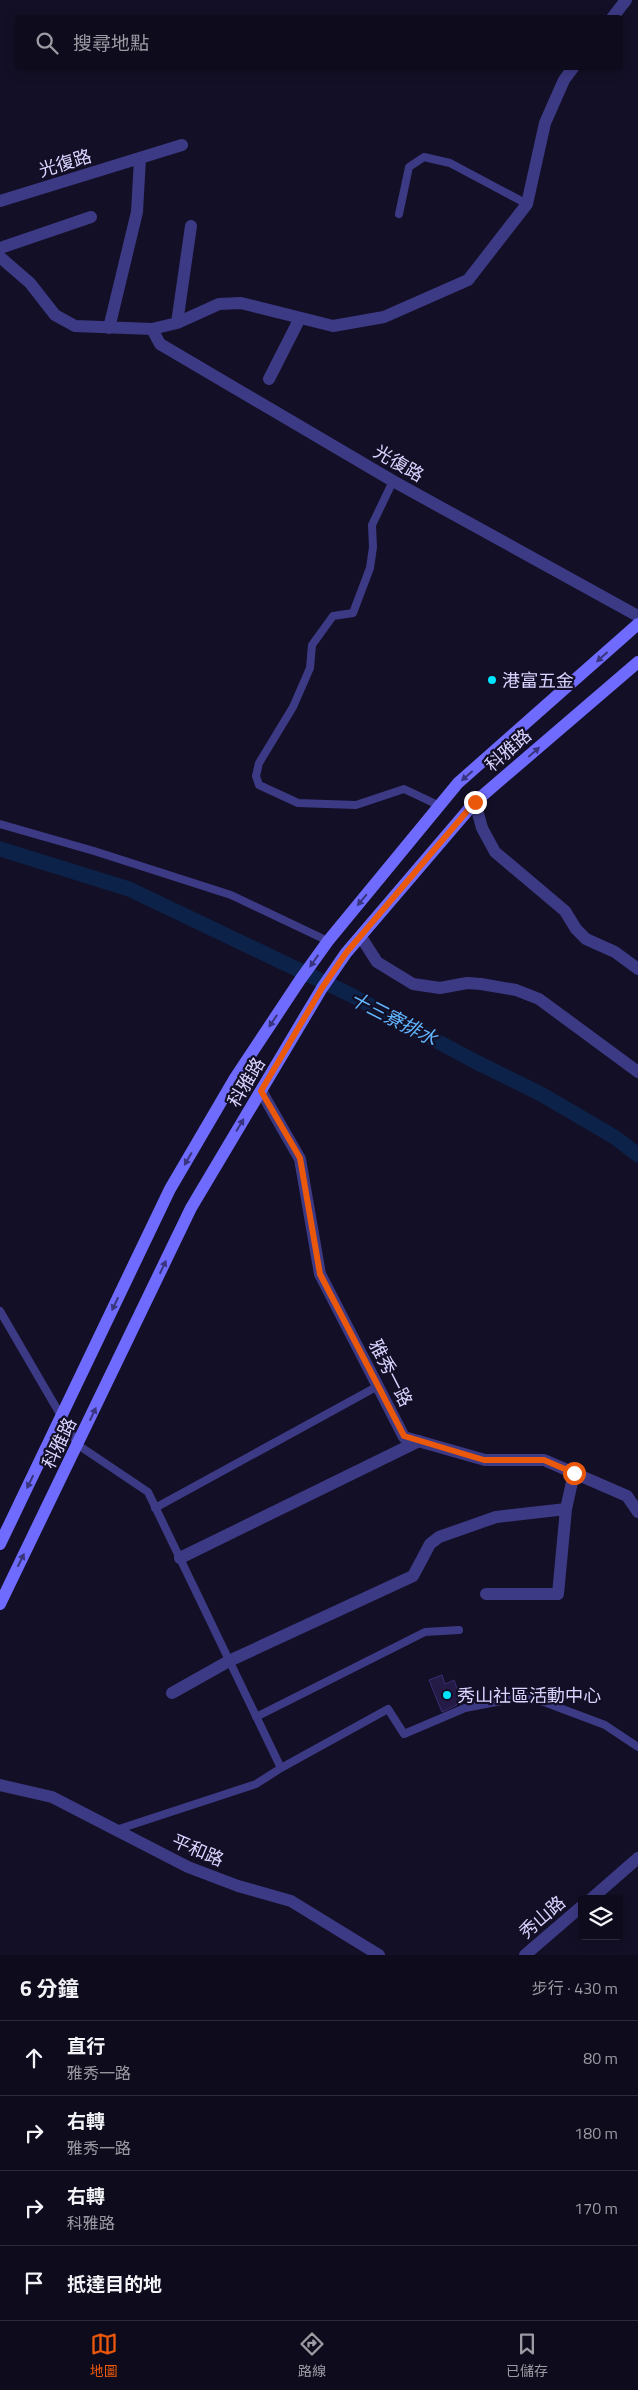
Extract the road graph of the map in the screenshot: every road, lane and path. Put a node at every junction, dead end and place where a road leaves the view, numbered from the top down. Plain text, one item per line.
1 (626, 0) edge
2 (614, 15) edge
3 (572, 70) edge
4 (182, 145) dead end
5 (140, 158) junction
6 (0, 201) edge
7 (527, 204) junction
8 (399, 214) dead end
9 (91, 217) dead end
10 (192, 226) dead end
11 (0, 248) edge
12 (0, 257) edge
13 (300, 318) junction
14 (177, 324) junction
15 (109, 328) junction
16 (152, 330) junction
17 (269, 379) dead end
18 (393, 480) junction
19 (638, 616) edge
20 (638, 624) edge
21 (638, 662) edge
22 (475, 802) junction
23 (440, 806) junction
24 (0, 824) edge
25 (361, 937) junction
26 (328, 941) junction
27 (638, 969) edge
28 (638, 1072) edge
29 (261, 1091) junction
30 (0, 1311) edge
31 (378, 1386) junction
32 (62, 1417) junction
33 (419, 1441) junction
34 (78, 1445) junction
35 (574, 1473) junction
36 (155, 1508) junction
37 (566, 1509) junction
38 (638, 1512) edge
39 (0, 1544) edge
40 (180, 1558) junction
41 (486, 1594) dead end
42 (0, 1604) edge
43 (459, 1630) dead end
44 (229, 1661) junction
45 (172, 1693) dead end
46 (256, 1717) junction
47 (638, 1747) edge
48 (280, 1768) junction
49 (0, 1785) edge
50 (116, 1830) junction
51 (638, 1858) edge
52 (595, 1895) edge
53 (578, 1909) edge
54 (379, 1955) edge
55 (525, 1955) edge

1 - 2 street
3 - 7 street
4 - 5 street, 光復路
5 - 6 street, 光復路
5 - 15 street
7 - 8 lane
7 - 13 street
9 - 11 street
10 - 14 street
12 - 15 street
13 - 14 street
13 - 17 street
14 - 16 street
15 - 16 street
16 - 18 street, 光復路
18 - 19 street, 光復路
18 - 23 lane
20 -> 23 street, 科雅路
22 -> 21 street, 科雅路
22 - 25 street, 科雅路
22 - 27 street
23 -> 26 street, 科雅路
24 - 26 lane
25 - 28 street
25 - 29 street, 科雅路
26 -> 32 street, 科雅路
29 - 31 street, 雅秀一路
34 -> 29 street, 科雅路
30 - 32 lane
31 - 33 street, 雅秀一路
31 - 36 lane
32 - 34 lane
32 -> 39 street, 科雅路
33 - 35 street, 雅秀一路
33 - 40 street
34 - 36 lane
42 -> 34 street, 科雅路
35 - 37 street
35 - 38 street, 雅秀一路
36 - 40 lane
37 - 41 street
37 - 44 street
40 - 44 lane
43 - 46 lane
44 - 45 street
44 - 46 lane
46 - 48 lane
47 - 48 lane
48 - 50 lane
49 - 50 street, 平和路
50 - 54 street, 平和路
51 - 52 street, 秀山路
53 - 55 street, 秀山路

